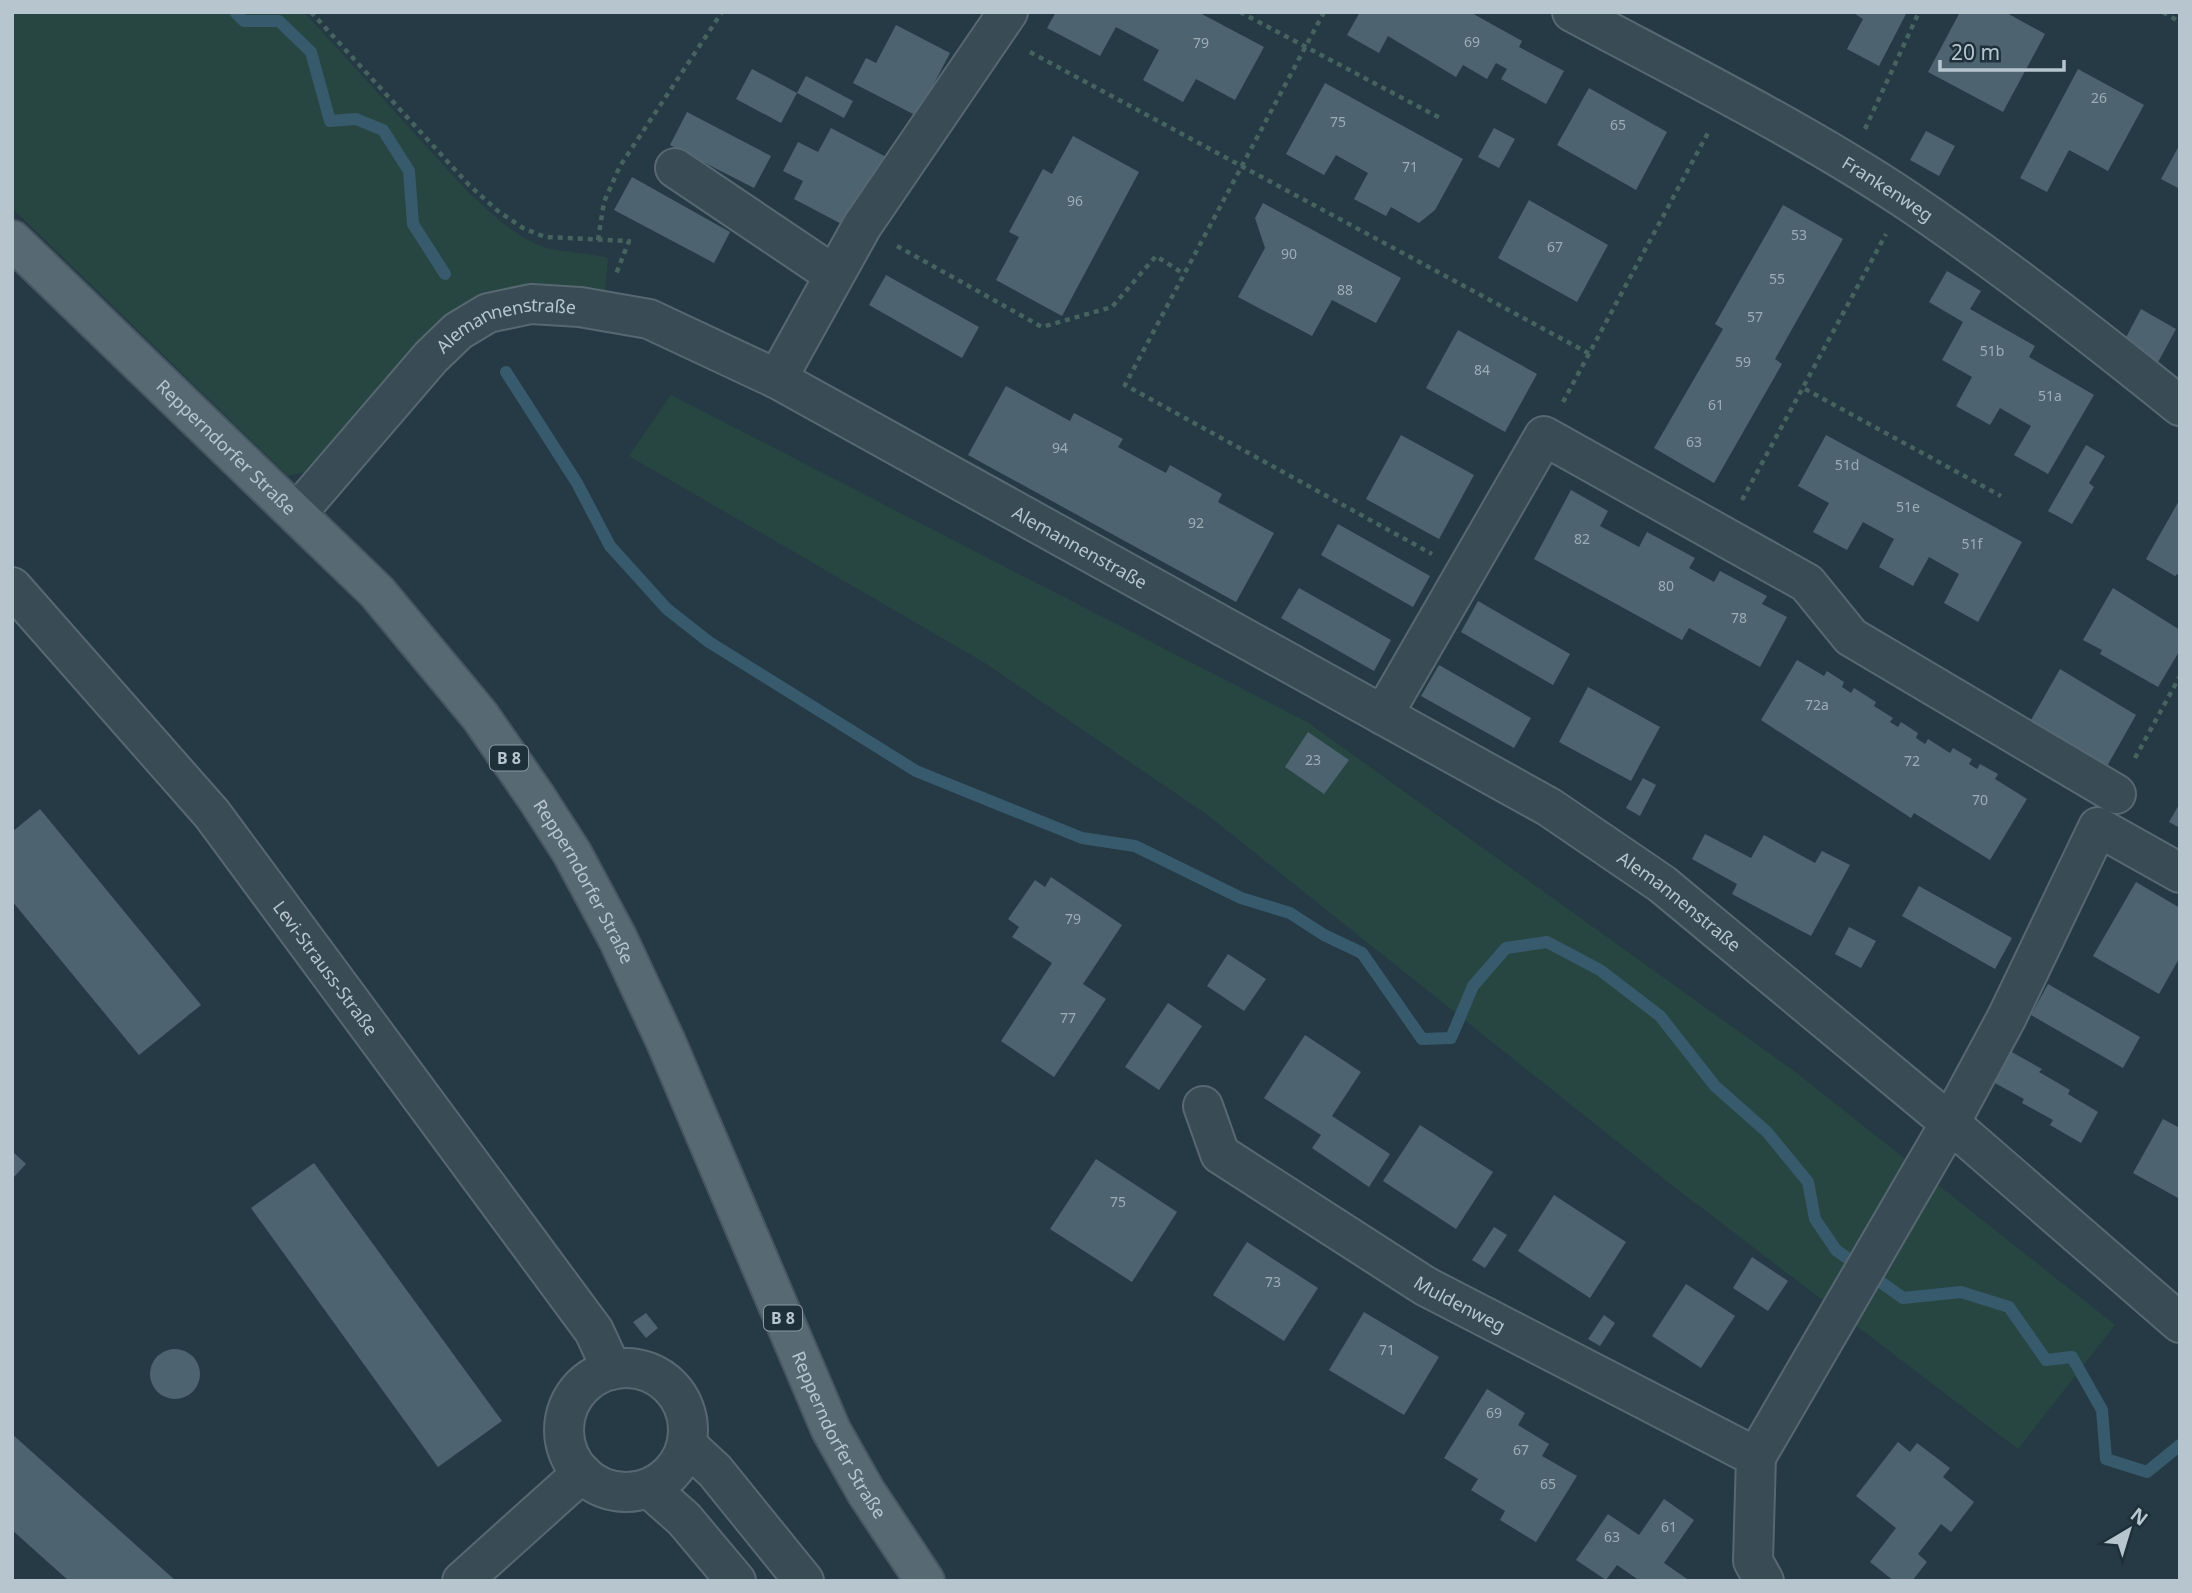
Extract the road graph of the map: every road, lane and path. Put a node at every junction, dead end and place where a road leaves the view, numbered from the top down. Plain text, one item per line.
1 (311, 12) edge
2 (722, 12) edge
3 (1240, 12) edge
4 (1324, 12) edge
5 (1572, 12) edge
6 (1919, 12) edge
7 (2163, 12) edge
8 (2180, 22) edge
9 (1001, 23) edge
10 (1305, 48) junction
11 (1727, 96) junction
12 (1440, 118) dead end
13 (1848, 164) junction
14 (1244, 167) junction
15 (675, 168) dead end
16 (1905, 199) junction
17 (862, 226) junction
18 (12, 240) edge
19 (598, 240) junction
20 (1184, 274) junction
21 (834, 275) junction
22 (649, 319) junction
23 (1590, 354) junction
24 (778, 379) junction
25 (1805, 388) junction
26 (2180, 405) edge
27 (1544, 436) junction
28 (2001, 496) dead end
29 (297, 513) junction
30 (1722, 536) junction
31 (1465, 572) junction
32 (12, 587) edge
33 (2180, 676) edge
34 (1383, 715) junction
35 (2116, 794) joint
36 (2180, 873) edge
37 (1203, 1106) dead end
38 (1951, 1123) junction
39 (2180, 1323) edge
40 (612, 1370) junction
41 (687, 1445) junction
42 (1756, 1457) junction
43 (582, 1473) junction
44 (649, 1488) junction
45 (462, 1581) edge
46 (736, 1581) edge
47 (804, 1581) edge
48 (925, 1581) edge
49 (1764, 1581) edge

1 - 19 path
2 - 19 path
3 - 10 path
4 - 10 path
5 - 11 street, Frankenweg
6 - 13 path
7 - 8 path
9 - 14 path
9 - 17 street
10 - 12 path
10 - 14 path
11 - 13 street, Frankenweg
11 - 23 path
13 - 16 street, Frankenweg
14 - 20 path
14 - 23 path
15 - 21 street
16 - 25 path
16 - 26 street, Frankenweg
17 - 20 path
17 - 21 street
18 - 29 main road, Repperndorfer Straße / B 8
19 - 22 path
20 - 31 path
21 - 24 street
22 - 24 street, Alemannenstraße
22 - 29 street, Alemannenstraße
23 - 27 path
24 - 34 street, Alemannenstraße
25 - 28 path
25 - 30 path
27 - 30 street
27 - 31 street
29 - 48 main road, Repperndorfer Straße / B 8
30 - 35 street
31 - 34 street
32 - 40 street, Levi-Strauss-Straße
33 - 35 path
34 - 38 street, Alemannenstraße
36 - 38 street
37 - 42 street, Muldenweg
38 - 39 street, Alemannenstraße
38 - 42 street
40 - 41 street
40 - 43 street
41 - 44 street
41 - 47 street
42 - 49 street
43 - 44 street
43 - 45 street
44 - 46 street

